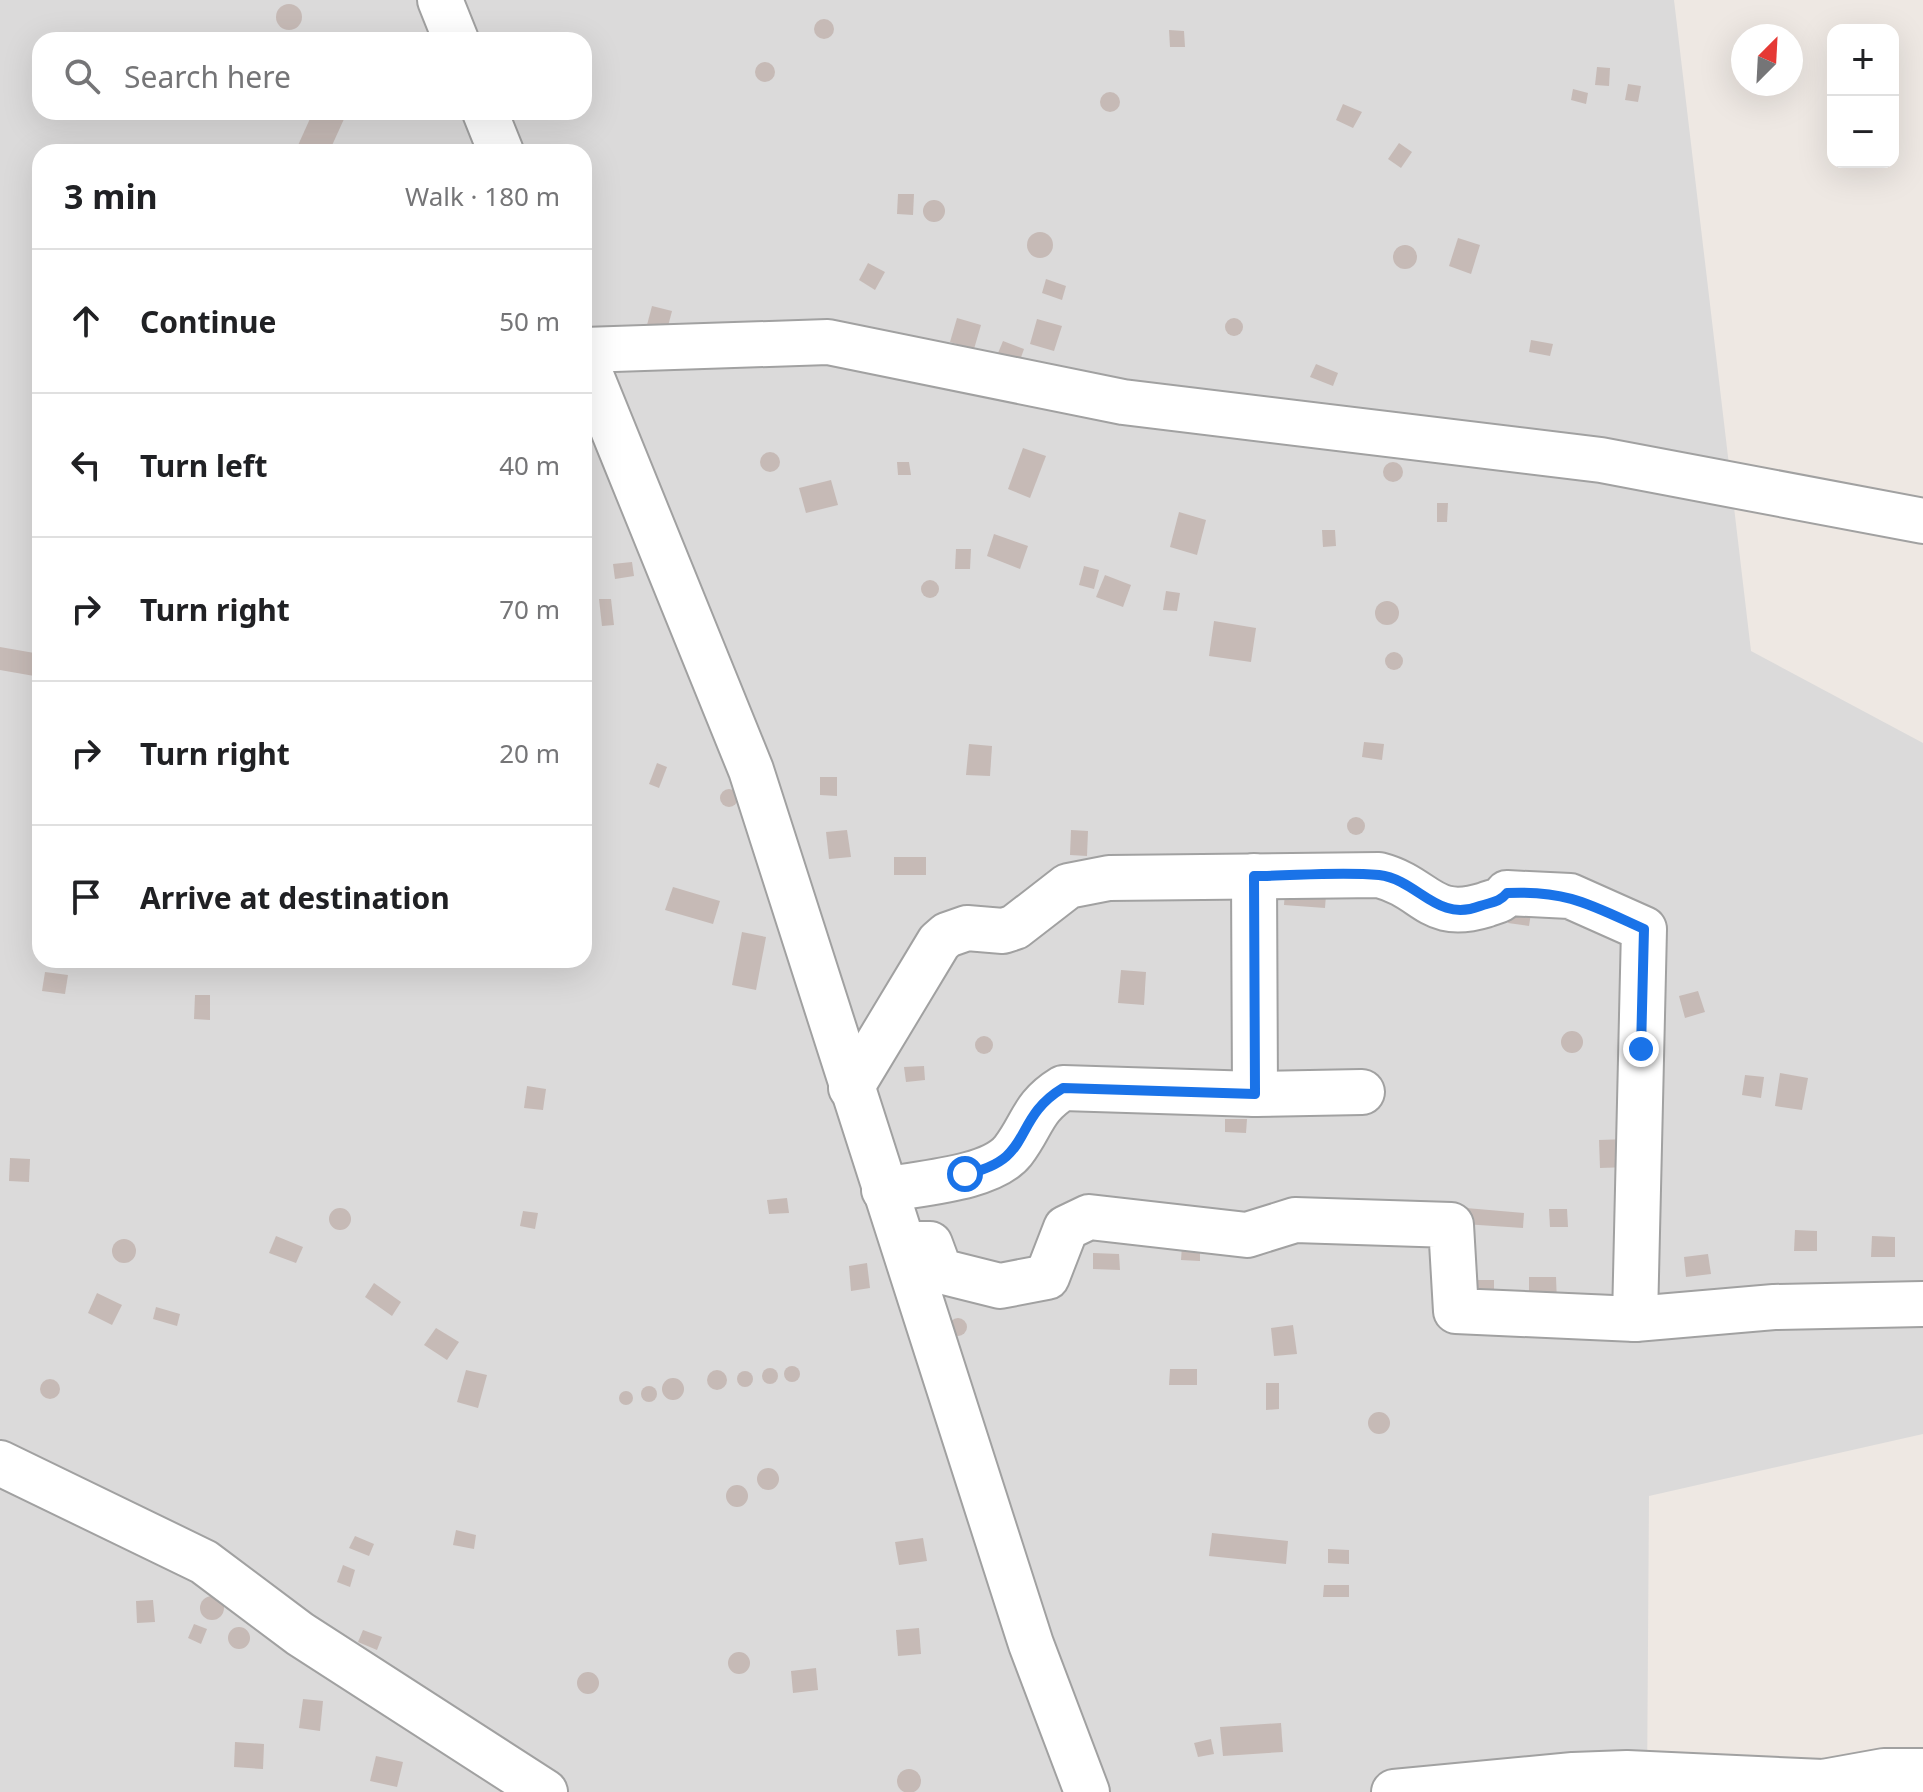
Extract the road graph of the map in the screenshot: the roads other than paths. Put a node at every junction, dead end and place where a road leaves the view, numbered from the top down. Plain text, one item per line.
1 (440, 0) edge
2 (453, 32) edge
3 (488, 120) edge
4 (498, 144) edge
5 (592, 350) edge
6 (592, 378) edge
7 (1923, 521) edge
8 (1254, 876) junction
9 (851, 1088) junction
10 (1362, 1092) dead end
11 (1255, 1094) junction
12 (884, 1190) junction
13 (901, 1245) junction
14 (1923, 1304) edge
15 (1635, 1319) junction
16 (0, 1463) edge
17 (1923, 1771) edge
18 (545, 1792) edge
19 (1087, 1792) edge
20 (1394, 1792) edge

1 - 2 street
3 - 4 street
5 - 7 street
6 - 9 street
8 - 9 street
8 - 11 street
8 - 15 street
9 - 12 street
10 - 11 street
11 - 12 street
12 - 13 street
13 - 15 street
13 - 19 street
14 - 15 street
16 - 18 street
17 - 20 street

